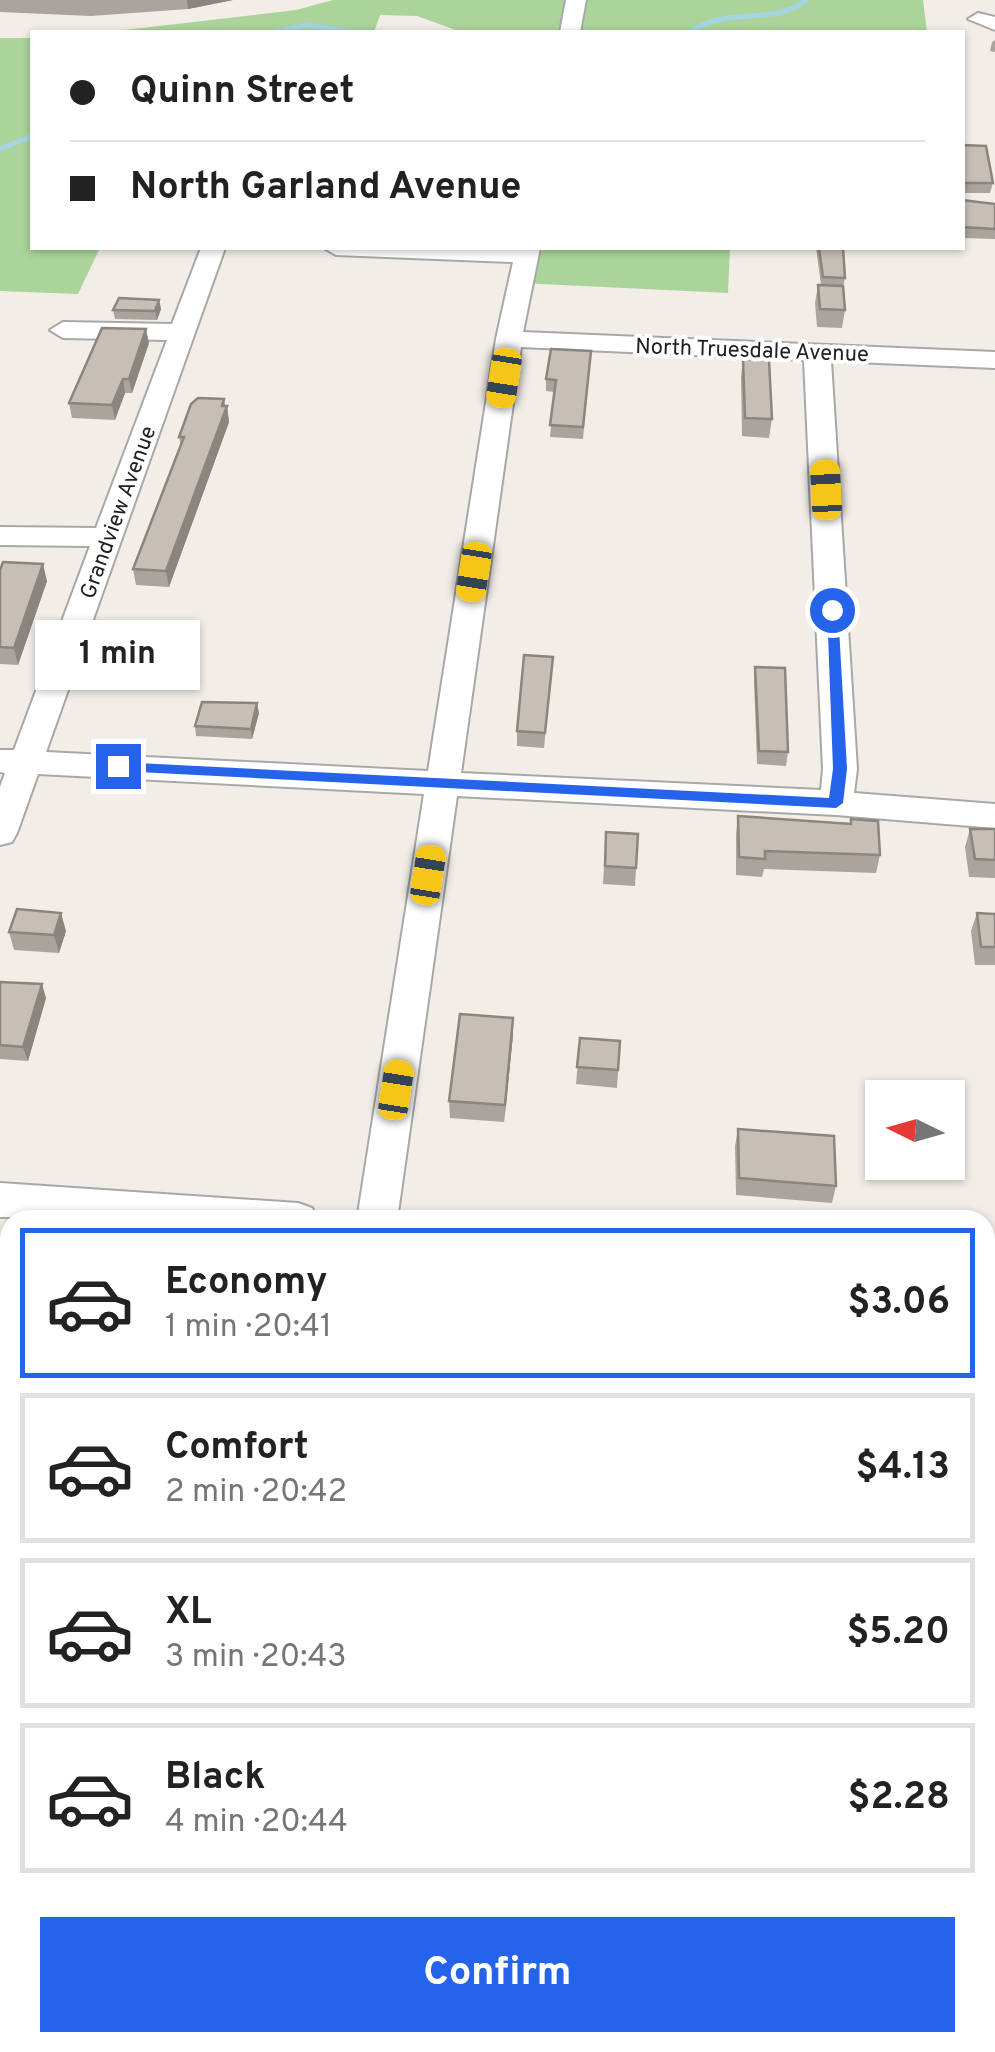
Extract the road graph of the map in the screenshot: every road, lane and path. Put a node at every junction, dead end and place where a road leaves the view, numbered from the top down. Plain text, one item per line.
1 (576, 0) edge
2 (570, 30) edge
3 (213, 250) edge
4 (463, 250) edge
5 (527, 251) edge
6 (63, 330) dead end
7 (181, 332) junction
8 (509, 339) junction
9 (817, 352) junction
10 (995, 360) edge
11 (0, 536) edge
12 (106, 537) junction
13 (13, 761) edge
14 (442, 783) junction
15 (836, 803) junction
16 (995, 816) edge
17 (0, 833) edge
18 (0, 1200) edge
19 (149, 1210) edge
20 (379, 1210) edge

1 - 2 street
3 - 7 street, Grandview Avenue
4 - 5 street
5 - 8 street
6 - 7 street
7 - 12 street, Grandview Avenue
8 - 9 street, North Truesdale Avenue
8 - 14 street
9 - 10 street, North Truesdale Avenue
9 - 15 street
11 - 12 street
12 - 13 street, Grandview Avenue
13 - 14 street
13 - 17 street, Grandview Avenue
14 - 15 street
14 - 20 street
15 - 16 street
18 - 19 street

